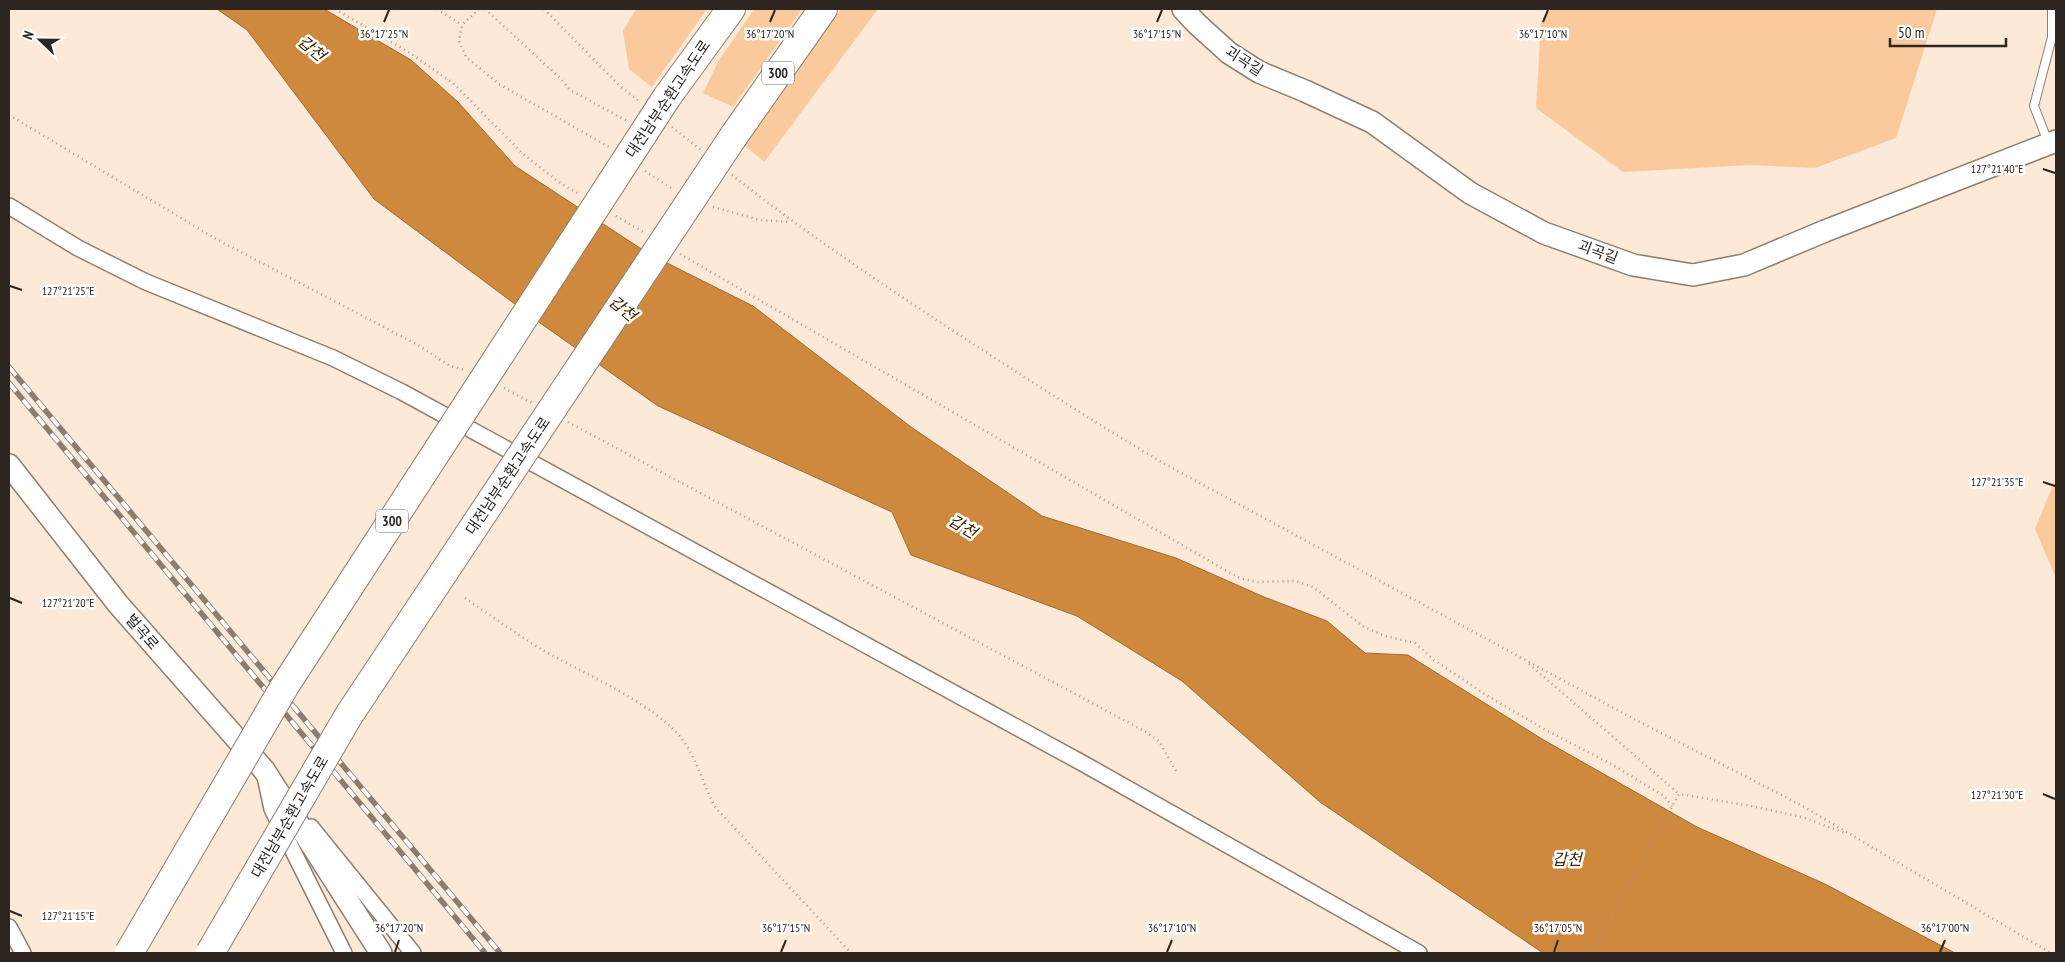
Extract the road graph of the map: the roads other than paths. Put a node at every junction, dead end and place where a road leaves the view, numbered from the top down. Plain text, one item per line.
1 (731, 9) edge
2 (823, 9) edge
3 (1183, 9) edge
4 (2052, 9) edge
5 (2053, 143) edge
6 (9, 206) edge
7 (9, 465) edge
8 (264, 770) junction
9 (9, 927) edge
10 (23, 953) edge
11 (129, 953) edge
12 (210, 953) edge
13 (344, 953) edge
14 (381, 953) edge
15 (413, 953) edge
16 (1419, 953) edge

1 - 11 highway, 대전남부순환고속도로 / 300, bridge
2 - 12 highway, 대전남부순환고속도로 / 300, bridge
3 - 5 street, 괴곡길
4 - 5 lane
6 - 16 street
7 - 8 street, 벌곡로
8 - 13 street
8 - 14 street, 벌곡로
8 - 15 street, 벌곡로
9 - 10 street

